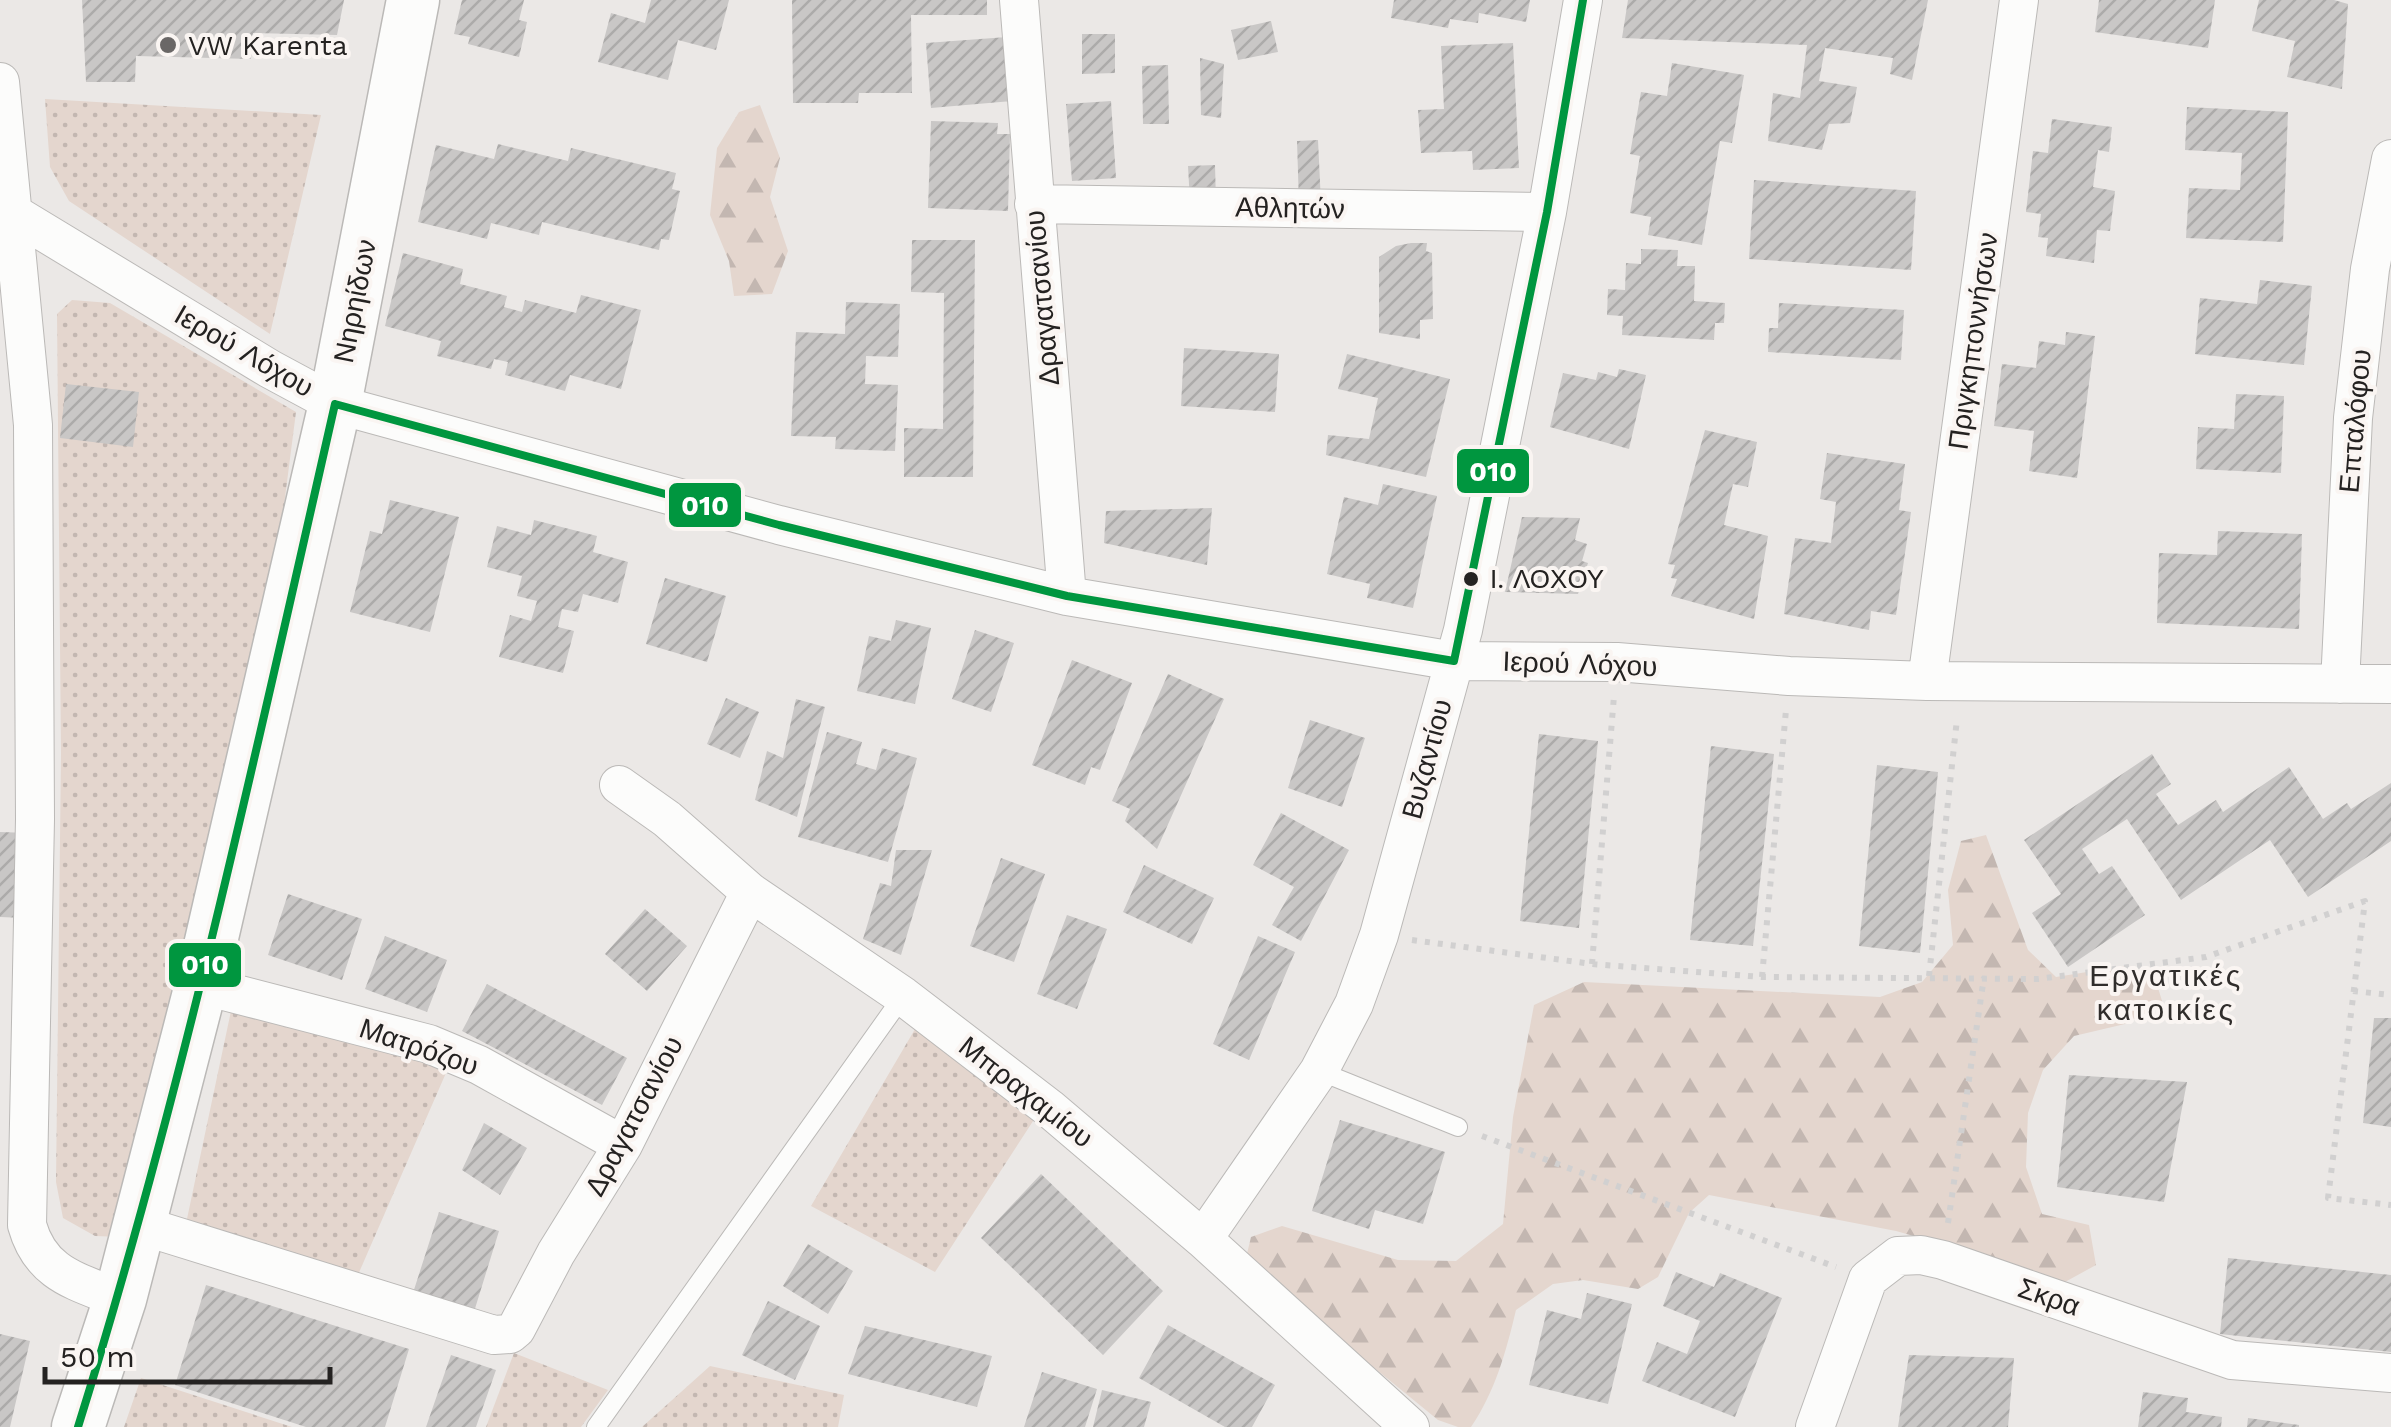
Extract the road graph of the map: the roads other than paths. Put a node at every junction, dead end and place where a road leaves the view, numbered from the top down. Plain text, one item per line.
1 (413, 0) edge
2 (1019, 0) edge
3 (1583, 0) edge
4 (2019, 0) edge
5 (0, 82) edge
6 (2391, 160) edge
7 (1034, 204) junction
8 (11, 212) junction
9 (1547, 212) junction
10 (336, 404) junction
11 (1067, 596) junction
12 (1454, 661) junction
13 (1944, 681) junction
14 (2340, 684) junction
15 (2391, 684) edge
16 (619, 785) dead end
17 (750, 892) junction
18 (201, 984) junction
19 (903, 996) junction
20 (1319, 1071) junction
21 (1458, 1127) road end
22 (624, 1145) junction
23 (140, 1225) junction
24 (1203, 1238) junction
25 (120, 1299) junction
26 (2391, 1373) edge
27 (78, 1427) edge
28 (596, 1427) edge
29 (1410, 1427) edge
30 (1815, 1427) edge

1 - 10 street, Νηρηίδων
2 - 7 street, Δραγατσανίου
3 - 9 street, Βυζαντίου
4 - 13 street, Πριγκηποννήσων
5 - 8 street
6 - 14 street, Επταλόφου
7 - 9 street, Αθλητών
7 - 11 street, Δραγατσανίου
8 - 10 street, Ιερού Λόχου
8 - 25 street
9 - 12 street, Βυζαντίου
10 - 11 street, Ιερού Λόχου
10 - 18 street, Νηρηίδων
11 - 12 street, Ιερού Λόχου
12 - 13 street, Ιερού Λόχου
12 - 20 street, Βυζαντίου
13 - 14 street, Ιερού Λόχου
14 - 15 street, Ιερού Λόχου
16 - 17 street, Μπραχαμίου
17 - 19 street, Μπραχαμίου
17 - 22 street, Δραγατσανίου
18 - 22 street, Ματρόζου
18 - 23 street, Νηρηίδων
19 - 24 street, Μπραχαμίου
19 - 28 lane
20 - 21 lane
20 - 24 street, Βυζαντίου
22 - 23 street, Δραγατσανίου
23 - 25 street, Νηρηίδων
24 - 29 street, Μπραχαμίου
25 - 27 street, Νηρηίδων
26 - 30 street, Σκρα

